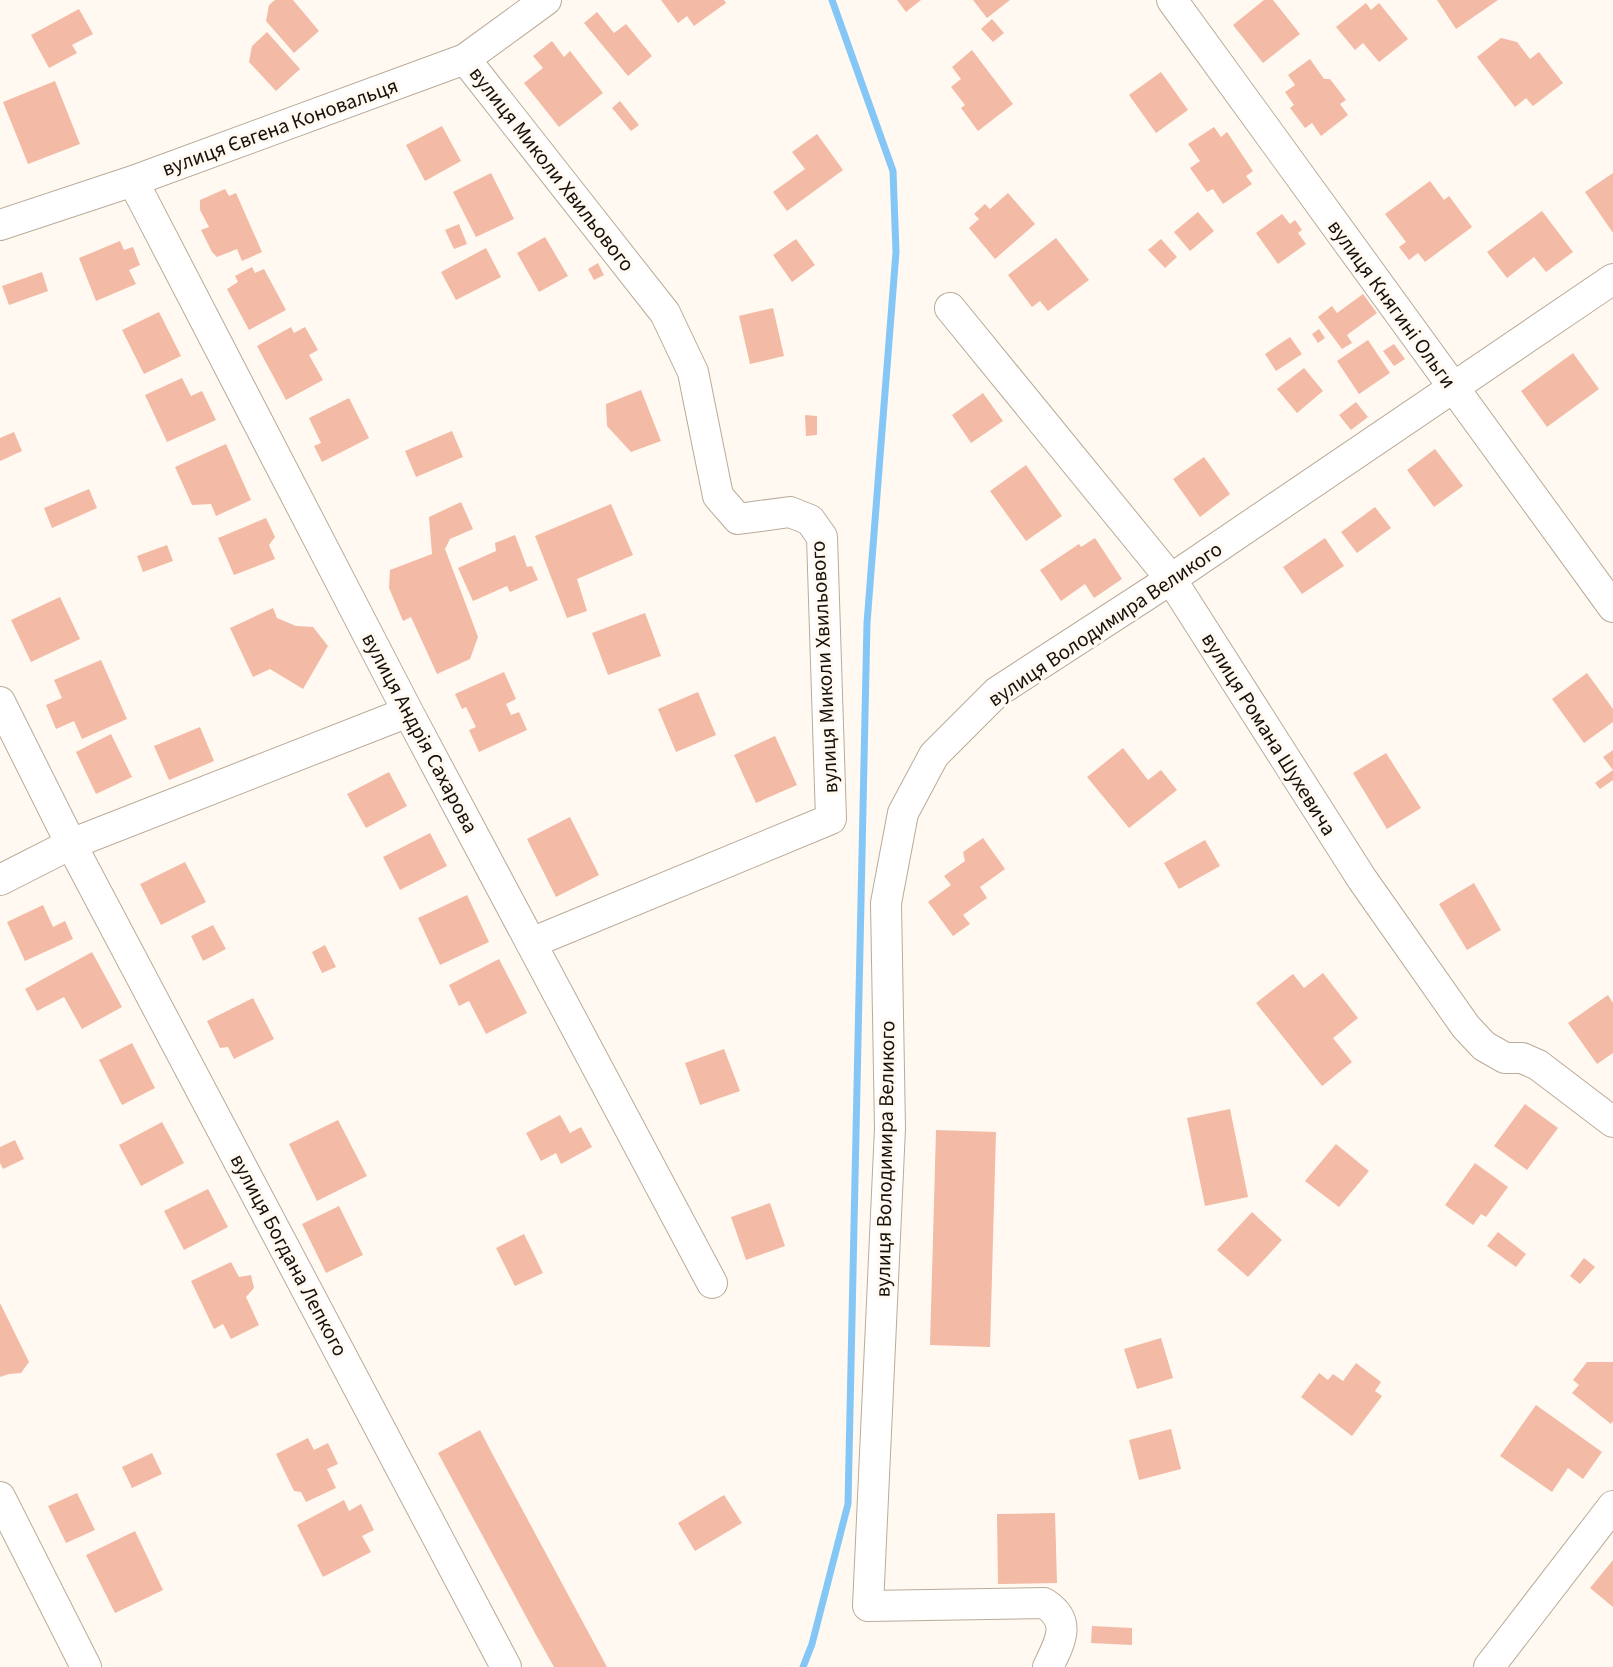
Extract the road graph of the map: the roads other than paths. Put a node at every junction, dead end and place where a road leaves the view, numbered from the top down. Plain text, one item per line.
1 (546, 0) edge
2 (1172, 0) edge
3 (465, 59) junction
4 (133, 181) junction
5 (0, 225) edge
6 (1613, 279) edge
7 (950, 308) dead end
8 (1454, 388) junction
9 (1171, 579) junction
10 (1613, 607) edge
11 (0, 702) edge
12 (408, 712) junction
13 (71, 844) junction
14 (0, 880) edge
15 (531, 943) junction
16 (1613, 1122) edge
17 (712, 1283) dead end
18 (0, 1496) edge
19 (1613, 1507) edge
20 (86, 1667) edge
21 (506, 1667) edge
22 (1048, 1667) edge
23 (1489, 1667) edge

1 - 3 street, вулиця Євгена Коновальця
2 - 8 street, вулиця Княгині Ольги
3 - 4 street, вулиця Євгена Коновальця
3 - 15 street, вулиця Миколи Хвильового
4 - 5 street, вулиця Євгена Коновальця
4 - 12 street, вулиця Андрія Сахарова
6 - 8 street, вулиця Володимира Великого
7 - 9 street, вулиця Романа Шухевича
8 - 9 street, вулиця Володимира Великого
8 - 10 street, вулиця Княгині Ольги
9 - 16 street, вулиця Романа Шухевича
9 - 22 street, вулиця Володимира Великого
11 - 13 street, вулиця Богдана Лепкого
12 - 13 street
12 - 15 street, вулиця Андрія Сахарова
13 - 14 street
13 - 21 street, вулиця Богдана Лепкого
15 - 17 street, вулиця Андрія Сахарова
18 - 20 street
19 - 23 street

